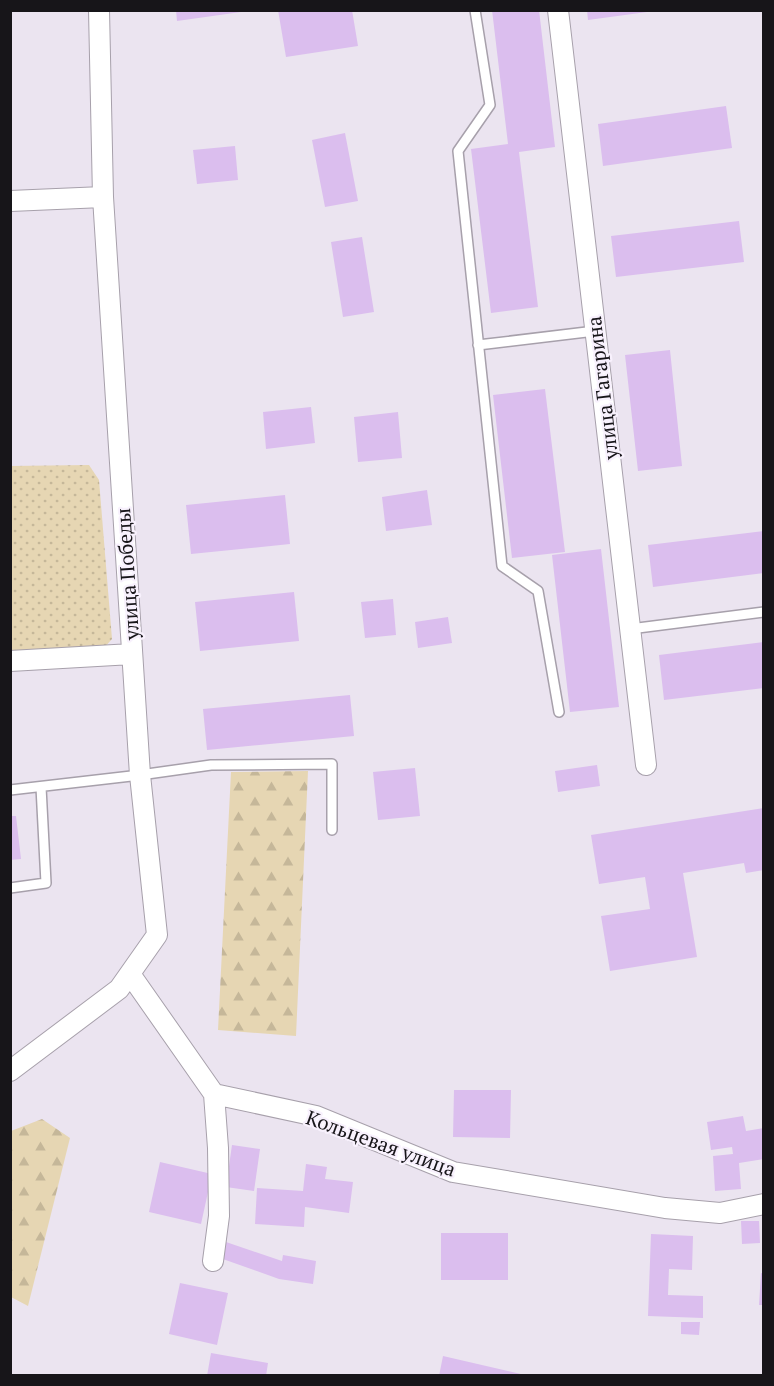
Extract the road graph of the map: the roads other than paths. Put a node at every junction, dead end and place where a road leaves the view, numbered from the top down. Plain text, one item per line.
1 (99, 10) edge
2 (475, 10) edge
3 (558, 10) edge
4 (103, 197) junction
5 (10, 201) edge
6 (595, 332) junction
7 (478, 345) junction
8 (764, 612) edge
9 (630, 629) junction
10 (132, 654) junction
11 (10, 661) edge
12 (559, 712) dead end
13 (646, 765) dead end
14 (140, 775) junction
15 (41, 787) junction
16 (10, 790) edge
17 (332, 830) dead end
18 (10, 888) edge
19 (130, 974) junction
20 (10, 1071) edge
21 (214, 1094) junction
22 (764, 1204) edge
23 (213, 1261) dead end

1 - 4 street, улица Победы
2 - 7 lane
3 - 6 street, улица Гагарина
4 - 5 street
4 - 10 street, улица Победы
6 - 7 lane
6 - 9 street, улица Гагарина
7 - 12 lane
8 - 9 lane
9 - 13 street, улица Гагарина
10 - 11 street
10 - 14 street, улица Победы
14 - 15 lane
14 - 17 lane
14 - 19 street, улица Победы
15 - 16 lane
15 - 18 lane
19 - 20 street, улица Победы
19 - 21 street
21 - 22 street, Кольцевая улица
21 - 23 street

